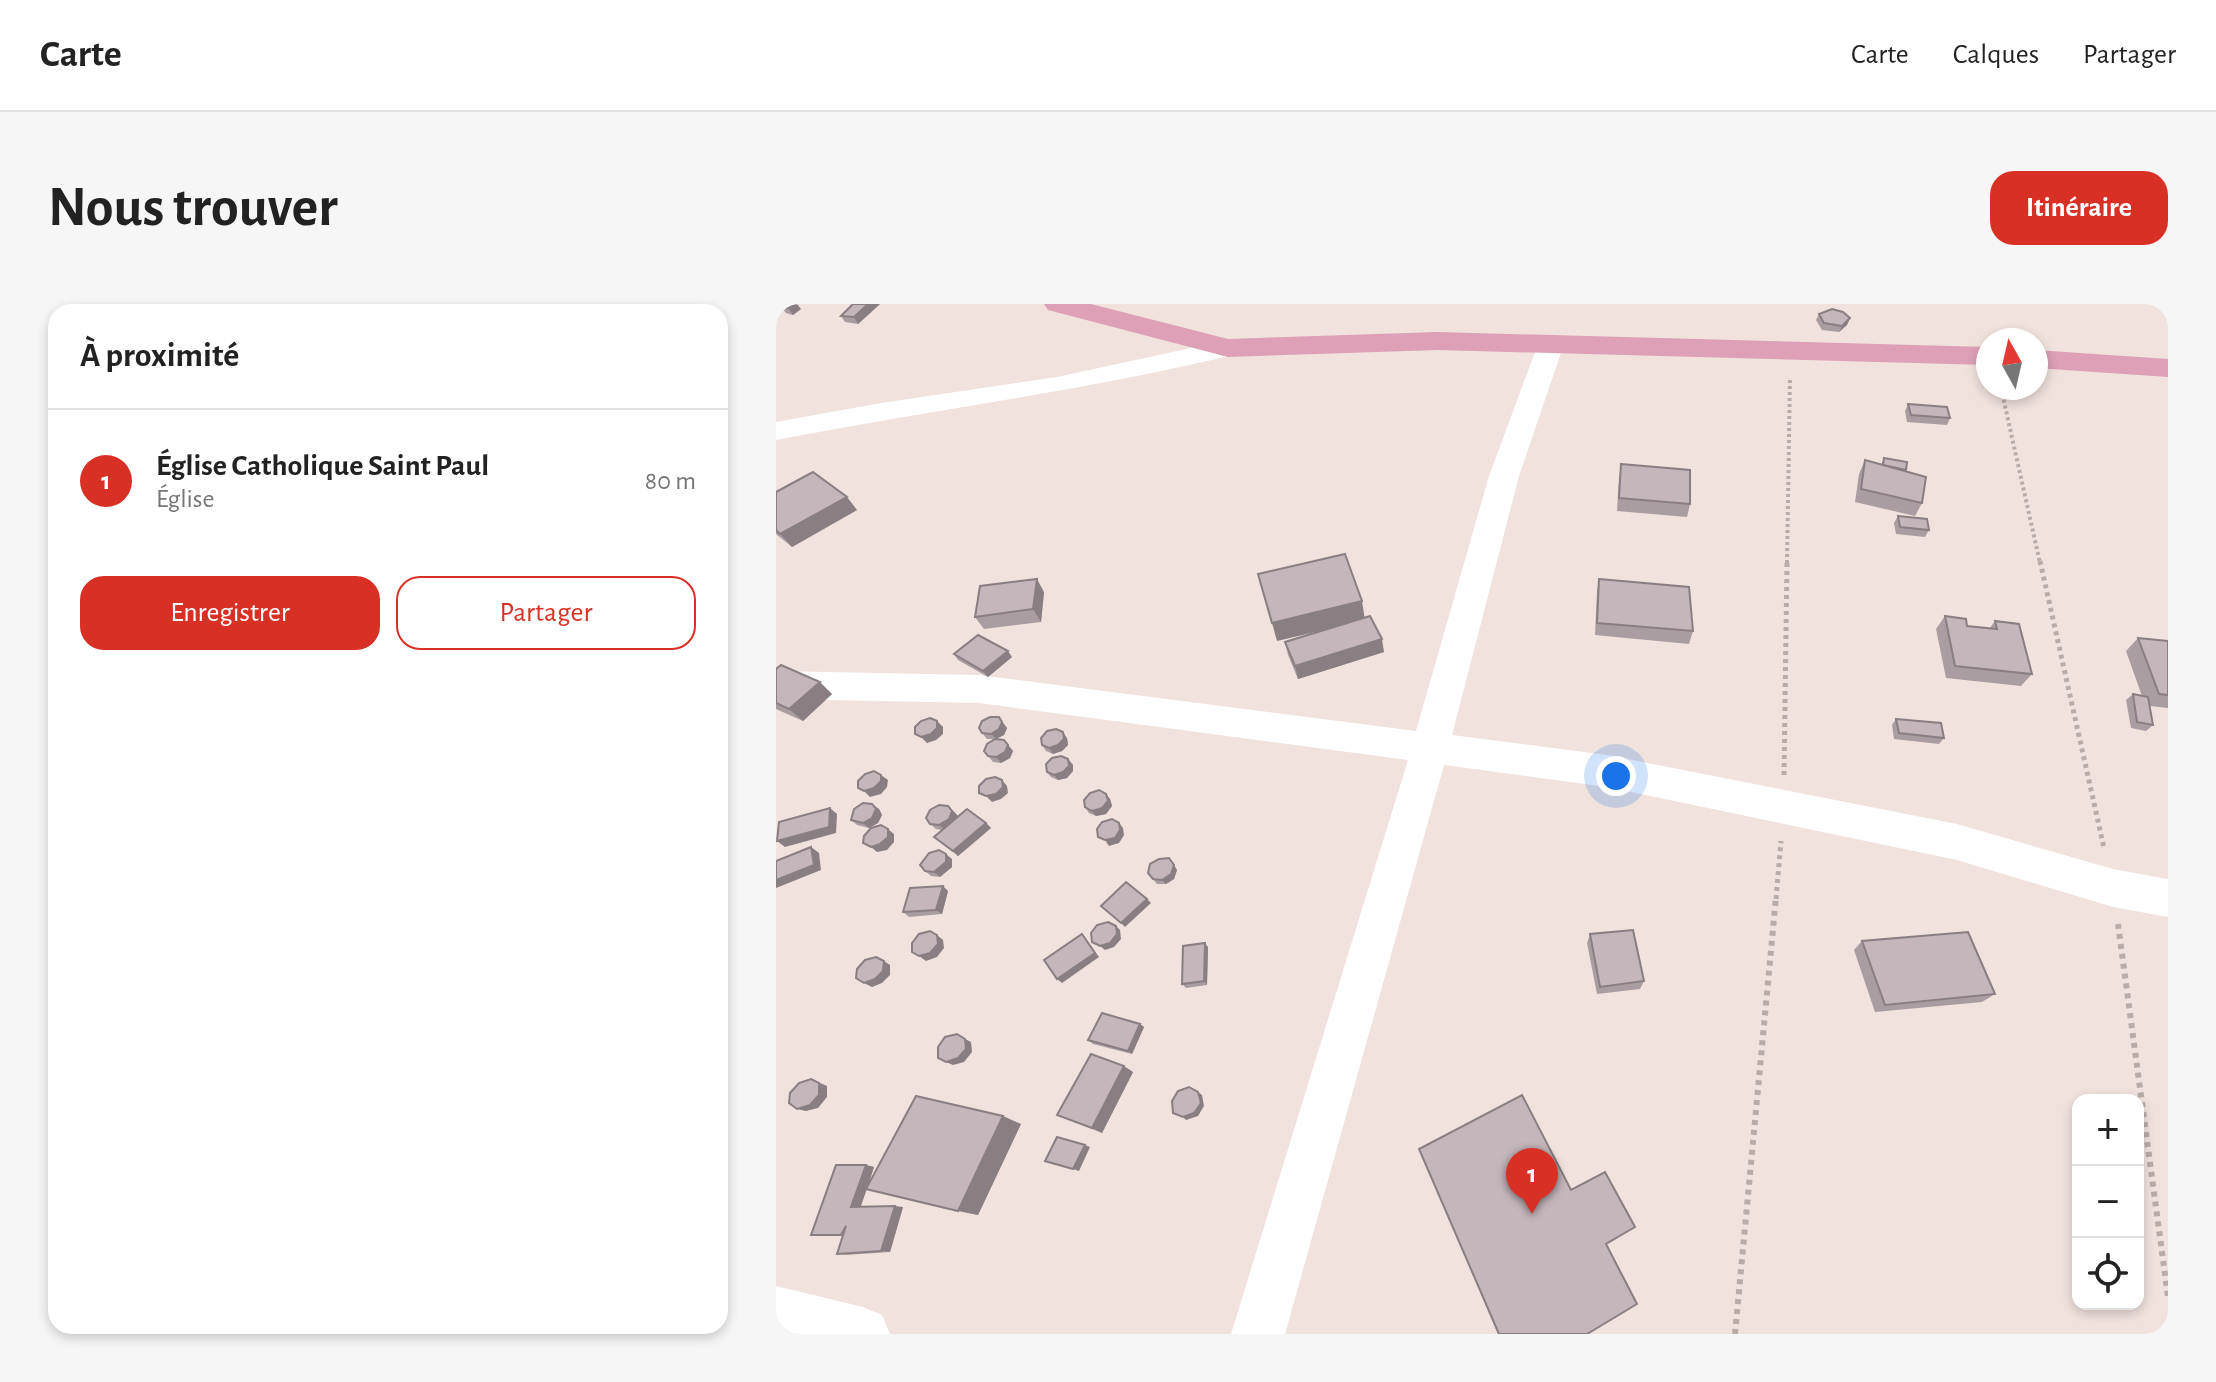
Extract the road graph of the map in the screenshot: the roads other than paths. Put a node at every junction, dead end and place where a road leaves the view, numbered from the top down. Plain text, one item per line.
1 (1058, 304) edge
2 (1551, 344) junction
3 (1228, 348) junction
4 (1976, 356) edge
5 (2048, 360) edge
6 (2168, 368) edge
7 (776, 431) edge
8 (776, 685) edge
9 (1430, 749) junction
10 (2168, 898) edge
11 (776, 1313) edge
12 (863, 1334) edge
13 (1258, 1334) edge

1 - 3 main road
2 - 3 main road
2 - 4 main road
2 - 9 street
3 - 7 street
5 - 6 main road
8 - 9 street
9 - 10 street
9 - 13 street
11 - 12 street

